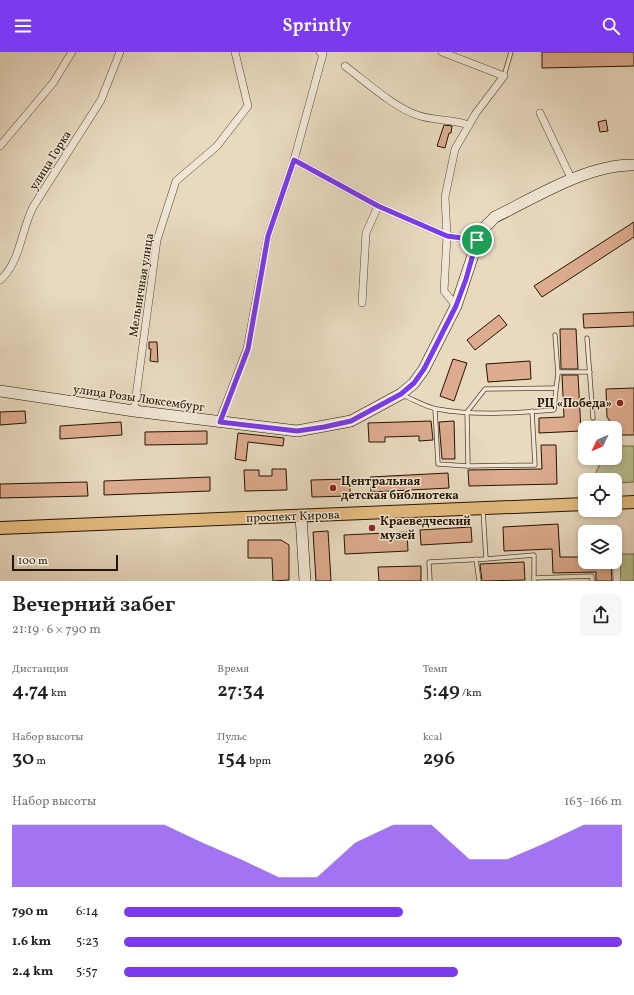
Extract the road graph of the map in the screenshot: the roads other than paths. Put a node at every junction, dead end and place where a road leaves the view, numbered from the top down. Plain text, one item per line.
1 (72, 52) edge
2 (120, 52) edge
3 (235, 52) edge
4 (320, 52) edge
5 (442, 52) edge
6 (512, 52) edge
7 (345, 66) dead end
8 (504, 76) junction
9 (540, 113) dead end
10 (469, 125) junction
11 (0, 146) edge
12 (294, 160) junction
13 (634, 165) edge
14 (572, 180) junction
15 (378, 206) junction
16 (447, 236) junction
17 (477, 240) junction
18 (0, 280) edge
19 (362, 304) dead end
20 (456, 306) junction
21 (555, 335) dead end
22 (587, 338) dead end
23 (558, 372) junction
24 (590, 372) junction
25 (556, 388) junction
26 (0, 391) edge
27 (401, 394) junction
28 (435, 409) junction
29 (134, 411) junction
30 (532, 411) junction
31 (467, 412) junction
32 (593, 418) dead end
33 (220, 422) junction
34 (468, 466) junction
35 (634, 502) edge
36 (622, 503) edge
37 (578, 504) edge
38 (483, 509) junction
39 (301, 516) junction
40 (0, 528) edge
41 (486, 559) junction
42 (476, 560) junction
43 (617, 569) edge
44 (534, 580) edge
45 (305, 581) edge
46 (430, 581) edge
47 (479, 581) edge
48 (592, 581) edge
49 (617, 581) edge

1 - 11 street
2 - 18 street, улица Горка
3 - 29 street, Мельничная улица
4 - 12 street
5 - 8 street
6 - 8 lane
7 - 10 street
8 - 10 street
9 - 14 street
10 - 16 street
12 - 15 street
12 - 33 street
13 - 14 street, улица Розы Люксембург
14 - 17 street, улица Розы Люксембург
15 - 16 street
15 - 19 street
16 - 17 street
16 - 20 street
17 - 20 street, улица Розы Люксембург
20 - 27 street, улица Розы Люксембург
21 - 23 lane
22 - 24 lane
23 - 24 lane
23 - 25 lane
24 - 32 lane
25 - 30 lane
25 - 31 lane
26 - 29 street, улица Розы Люксембург
27 - 28 lane
27 - 33 street, улица Розы Люксембург
28 - 31 lane
28 - 34 lane
29 - 33 street, улица Розы Люксембург
30 - 31 lane
30 - 34 lane
31 - 34 lane
35 - 36 main road
37 - 38 main road, проспект Кирова
38 - 39 main road, проспект Кирова
38 - 41 lane
39 - 40 main road, проспект Кирова
39 - 45 street
41 - 42 lane
41 - 44 lane
42 - 46 lane
42 - 47 lane
43 - 49 street
44 - 48 lane

